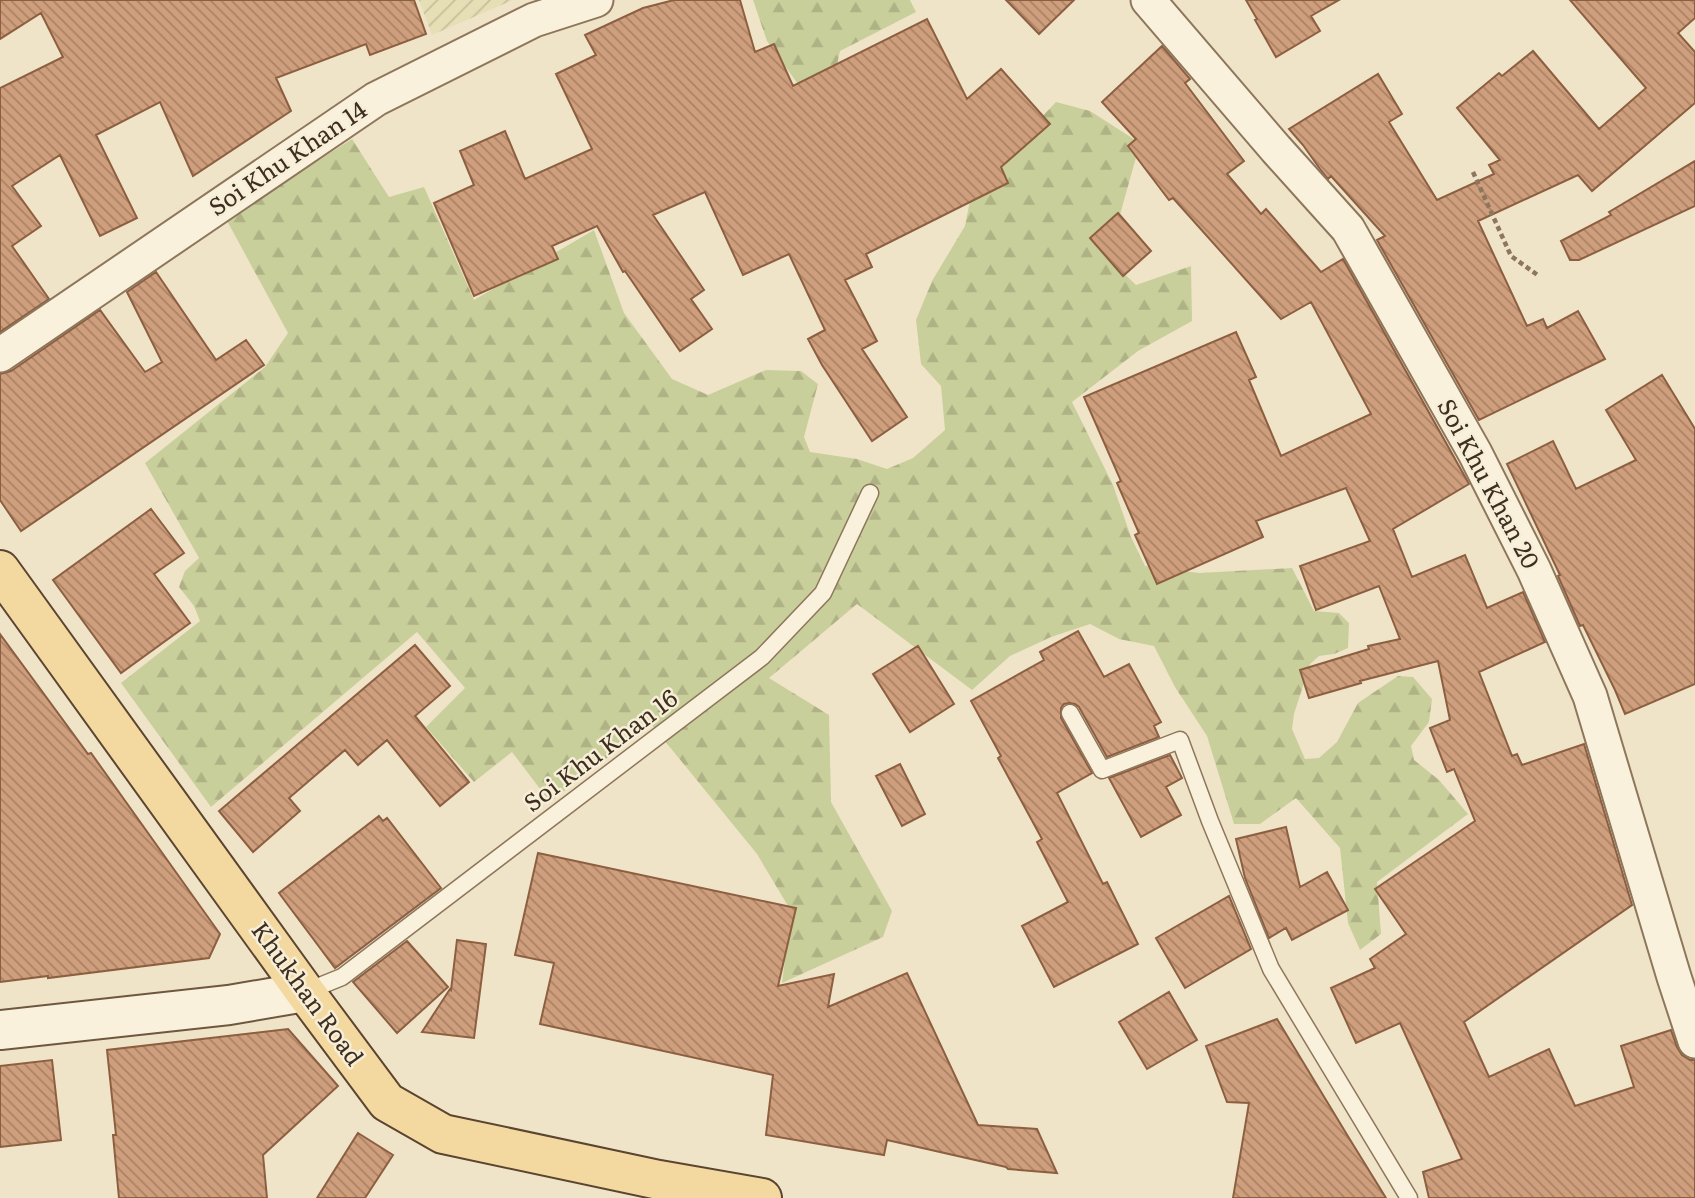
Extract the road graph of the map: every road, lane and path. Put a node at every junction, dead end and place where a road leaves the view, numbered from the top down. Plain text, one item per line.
1 (596, 0) edge
2 (1148, 0) edge
3 (1473, 173) dead end
4 (1539, 276) dead end
5 (0, 355) edge
6 (870, 494) dead end
7 (0, 570) edge
8 (1070, 713) dead end
9 (305, 992) junction
10 (0, 1030) edge
11 (1695, 1041) edge
12 (695, 1192) edge
13 (754, 1197) edge
14 (1409, 1198) edge

1 - 5 street, Soi Khu Khan 14
2 - 11 street, Soi Khu Khan 20
3 - 4 path
6 - 9 lane, Soi Khu Khan 16
7 - 9 main road, Khukhan Road
8 - 14 lane
9 - 10 street
9 - 12 main road, Khukhan Road
12 - 13 main road, Khukhan Road

